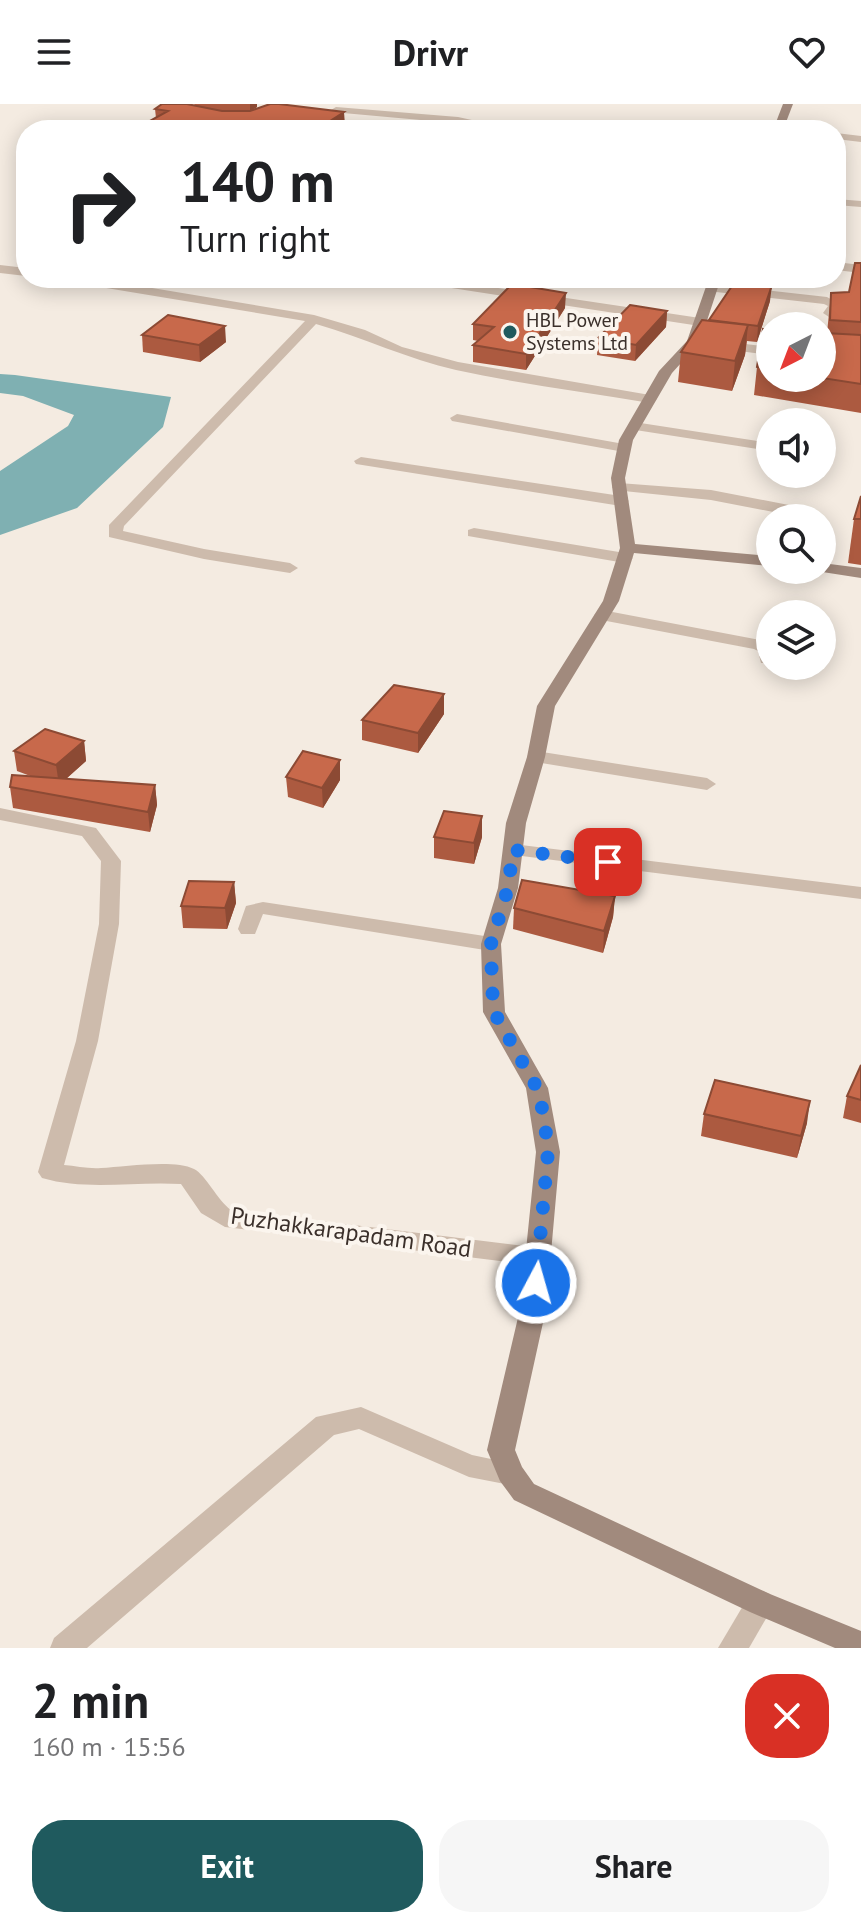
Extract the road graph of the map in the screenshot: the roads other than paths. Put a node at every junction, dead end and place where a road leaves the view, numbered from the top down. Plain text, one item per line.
1 (336, 110) edge
2 (412, 114) junction
3 (407, 120) edge
4 (460, 120) edge
5 (130, 288) edge
6 (476, 288) edge
7 (711, 288) edge
8 (745, 288) edge
9 (830, 312) edge
10 (314, 319) junction
11 (700, 322) junction
12 (693, 342) junction
13 (756, 349) edge
14 (650, 399) junction
15 (457, 418) dead end
16 (634, 426) junction
17 (756, 445) edge
18 (624, 448) junction
19 (361, 461) dead end
20 (620, 494) junction
21 (758, 504) edge
22 (474, 533) dead end
23 (626, 553) junction
24 (756, 560) edge
25 (290, 568) dead end
26 (836, 570) edge
27 (861, 573) edge
28 (602, 615) junction
29 (756, 644) edge
30 (536, 757) junction
31 (707, 784) dead end
32 (0, 814) edge
33 (513, 850) junction
34 (861, 893) edge
35 (248, 929) dead end
36 (491, 944) junction
37 (540, 1257) junction
38 (510, 1473) junction
39 (760, 1603) junction
40 (861, 1645) edge
41 (65, 1648) edge
42 (733, 1648) edge

1 - 2 street
2 - 3 street
2 - 4 street
5 - 10 street
6 - 11 street
7 - 11 main road
8 - 9 street
10 - 14 street
10 - 25 street
11 - 12 main road
12 - 13 street
12 - 14 main road
14 - 16 main road
15 - 18 street
16 - 17 street
16 - 18 main road
18 - 20 main road
19 - 20 street
20 - 21 street
20 - 23 main road
22 - 23 street
23 - 24 main road
23 - 28 main road
26 - 27 main road
28 - 29 street
28 - 30 main road
30 - 31 street
30 - 33 main road
32 - 37 street, Puzhakkarapadam Road
33 - 34 street
33 - 36 main road
35 - 36 street
36 - 37 main road
37 - 38 main road
38 - 39 main road
38 - 41 street
39 - 40 main road
39 - 42 street

